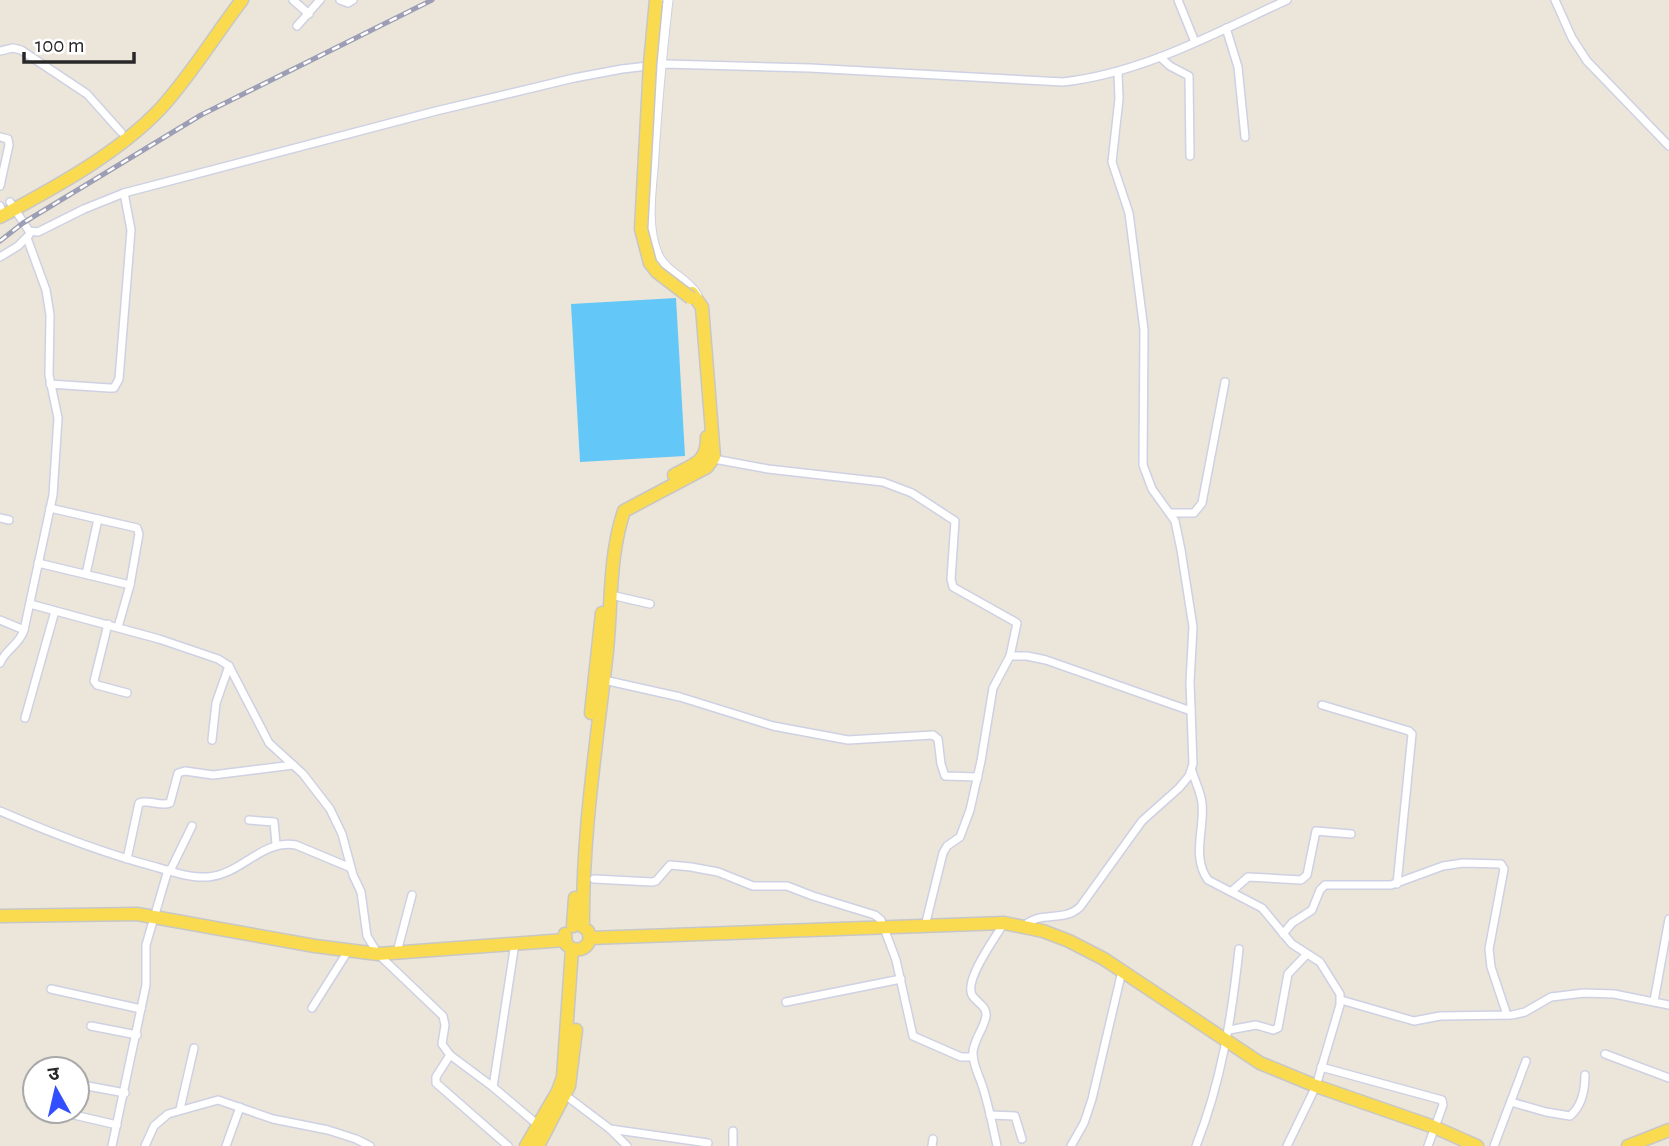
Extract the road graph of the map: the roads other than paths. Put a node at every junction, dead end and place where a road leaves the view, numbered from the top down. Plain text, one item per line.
1 (233, 0) edge
2 (242, 0) edge
3 (293, 0) edge
4 (320, 0) edge
5 (340, 0) edge
6 (353, 0) edge
7 (654, 0) edge
8 (666, 0) edge
9 (1178, 0) edge
10 (1287, 0) edge
11 (1555, 0) edge
12 (309, 14) junction
13 (297, 26) dead end
14 (1226, 28) junction
15 (1195, 42) junction
16 (0, 51) edge
17 (1160, 57) junction
18 (660, 64) junction
19 (646, 66) junction
20 (1118, 73) junction
21 (121, 132) junction
22 (0, 137) edge
23 (1245, 137) dead end
24 (1669, 146) edge
25 (1190, 156) dead end
26 (0, 186) edge
27 (124, 192) junction
28 (4, 209) edge
29 (29, 235) junction
30 (0, 257) edge
31 (694, 298) junction
32 (1225, 382) dead end
33 (50, 384) junction
34 (714, 460) junction
35 (50, 508) junction
36 (1171, 513) junction
37 (0, 518) edge
38 (98, 519) junction
39 (9, 520) dead end
40 (38, 563) junction
41 (86, 574) junction
42 (130, 585) junction
43 (611, 595) junction
44 (30, 604) junction
45 (650, 604) dead end
46 (55, 611) junction
47 (0, 620) edge
48 (108, 624) junction
49 (118, 627) junction
50 (24, 630) junction
51 (1010, 656) junction
52 (0, 663) edge
53 (229, 666) junction
54 (604, 680) junction
55 (127, 693) dead end
56 (1322, 705) dead end
57 (1191, 711) junction
58 (25, 718) dead end
59 (212, 740) dead end
60 (293, 765) junction
61 (1192, 770) junction
62 (978, 776) junction
63 (0, 811) edge
64 (249, 820) dead end
65 (192, 825) dead end
66 (1351, 834) dead end
67 (276, 844) junction
68 (127, 859) junction
69 (351, 868) junction
70 (169, 871) junction
71 (594, 879) dead end
72 (1397, 884) junction
73 (1232, 891) junction
74 (412, 895) dead end
75 (0, 916) edge
76 (155, 916) junction
77 (1669, 919) edge
78 (1004, 923) junction
79 (1024, 926) junction
80 (925, 927) junction
81 (884, 929) junction
82 (582, 930) junction
83 (1283, 934) junction
84 (515, 943) junction
85 (573, 946) junction
86 (1239, 949) dead end
87 (348, 951) junction
88 (397, 953) junction
89 (378, 954) junction
90 (1307, 954) junction
91 (1122, 971) junction
92 (901, 979) junction
93 (51, 989) dead end
94 (1340, 1000) junction
95 (1654, 1001) junction
96 (786, 1002) dead end
97 (1669, 1005) edge
98 (312, 1008) dead end
99 (141, 1009) junction
100 (1507, 1016) junction
101 (92, 1026) dead end
102 (137, 1035) junction
103 (1228, 1036) junction
104 (194, 1048) dead end
105 (1605, 1054) dead end
106 (450, 1055) junction
107 (973, 1057) junction
108 (1526, 1061) dead end
109 (1321, 1067) junction
110 (1585, 1075) dead end
111 (1669, 1078) edge
112 (1316, 1086) junction
113 (91, 1087) edge
114 (493, 1087) junction
115 (125, 1093) junction
116 (565, 1095) junction
117 (1511, 1102) junction
118 (240, 1107) junction
119 (180, 1109) junction
120 (990, 1115) junction
121 (91, 1119) edge
122 (117, 1125) junction
123 (538, 1125) junction
124 (1434, 1127) junction
125 (610, 1129) junction
126 (1669, 1129) edge
127 (733, 1131) dead end
128 (1022, 1139) dead end
129 (1073, 1141) edge
130 (354, 1142) edge
131 (708, 1143) dead end
132 (1636, 1145) edge
133 (112, 1146) edge
134 (145, 1146) edge
135 (226, 1146) edge
136 (370, 1146) edge
137 (508, 1146) edge
138 (526, 1146) edge
139 (538, 1146) edge
140 (627, 1146) edge
141 (733, 1146) edge
142 (997, 1146) edge
143 (1196, 1146) edge
144 (1286, 1146) edge
145 (1428, 1146) edge
146 (1477, 1146) edge
147 (1494, 1146) edge

1 - 21 main road
2 - 28 main road
3 - 12 street
4 - 12 street
5 - 6 street
7 - 19 street
7 - 31 main road, bridge
8 - 18 street
8 - 31 main road, bridge
9 - 15 street
10 - 14 street
11 - 24 street
12 - 13 street
14 - 15 street
14 - 23 street
15 - 17 street
16 - 21 street
17 - 20 street
17 - 25 street
18 - 19 street
18 - 20 street
18 - 31 street
19 - 27 street
19 - 31 street
20 - 36 street
21 - 28 main road
22 - 26 street
27 - 29 street
27 - 33 street
28 - 29 street
29 - 30 street
29 - 33 street
31 - 34 main road
31 - 82 main road
32 - 36 street
33 - 35 street
34 - 43 main road
34 - 51 street
35 - 38 street
35 - 40 street
36 - 57 street
37 - 39 street
38 - 41 street
38 - 42 street
40 - 41 street
40 - 44 street
41 - 42 street
42 - 49 street
43 - 45 street
43 - 54 main road
44 - 46 street
44 - 50 street
46 - 48 street
46 - 58 street
47 - 50 street
48 - 49 street
48 - 55 street
49 - 53 street
50 - 52 street
51 - 57 street
51 - 62 street
53 - 59 street
53 - 60 street
54 - 62 street
54 - 82 main road
56 - 72 street
57 - 61 street
60 - 68 street
60 - 69 street
61 - 73 street
61 - 79 street
62 - 80 street
63 - 68 street
64 - 67 street
65 - 70 street
66 - 73 street
67 - 69 street
67 - 70 street
68 - 70 street
69 - 89 street
70 - 76 street
71 - 81 street
72 - 83 street
72 - 100 street
73 - 83 street
74 - 88 street
75 - 76 main road
76 - 87 main road
76 - 99 street
77 - 95 street
78 - 79 main road
78 - 80 main road
78 - 107 street
79 - 91 main road
80 - 81 main road
81 - 82 main road
81 - 92 street
82 - 85 main road
82 - 85 main road
83 - 90 street
84 - 85 main road
84 - 88 main road
84 - 114 street
85 - 116 main road
85 - 123 main road
86 - 103 street
87 - 89 main road
87 - 98 street
88 - 89 main road
89 - 106 street
90 - 94 street
90 - 103 street
91 - 103 main road
91 - 129 street
92 - 96 street
92 - 107 street
93 - 99 street
94 - 100 street
94 - 109 street
95 - 97 street
95 - 100 street
99 - 102 street
101 - 102 street
102 - 115 street
103 - 112 main road
103 - 143 street
104 - 119 street
105 - 111 street
106 - 114 street
106 - 137 street
107 - 120 street
108 - 117 street
109 - 112 street
109 - 124 street
110 - 117 street
112 - 124 main road
112 - 144 street
113 - 115 street
114 - 123 street
115 - 122 street
116 - 125 street
116 - 139 main road
117 - 147 street
118 - 119 street
118 - 130 street
118 - 135 street
119 - 134 street
120 - 128 street
120 - 142 street
121 - 122 street
122 - 133 street
123 - 138 main road
124 - 145 street
124 - 146 main road
125 - 131 street
125 - 140 street
126 - 132 main road
127 - 141 street
130 - 136 street

